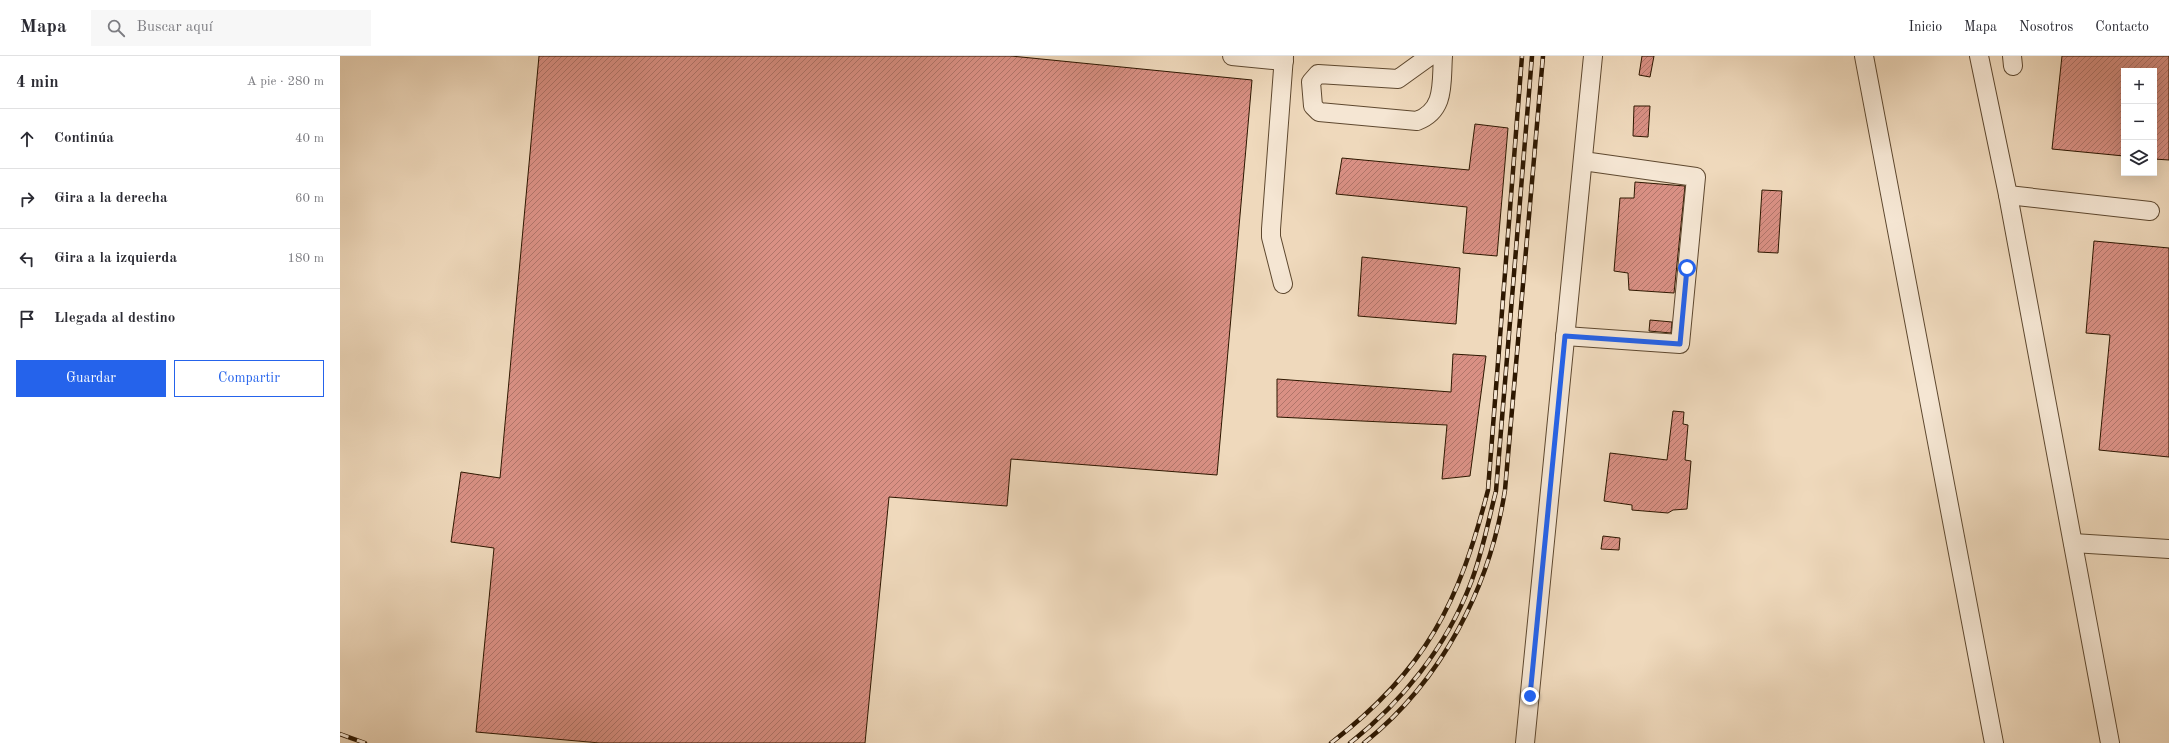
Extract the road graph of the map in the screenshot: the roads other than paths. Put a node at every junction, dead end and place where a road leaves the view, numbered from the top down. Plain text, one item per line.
1 (1232, 56) edge
2 (1430, 56) edge
3 (1443, 56) edge
4 (1593, 56) edge
5 (1864, 56) edge
6 (1979, 56) edge
7 (1284, 59) edge
8 (1583, 161) junction
9 (2008, 194) junction
10 (2150, 211) dead end
11 (1283, 284) dead end
12 (1565, 336) junction
13 (2073, 543) junction
14 (2169, 549) edge
15 (1525, 743) edge
16 (1994, 743) edge
17 (2110, 743) edge

1 - 7 street
2 - 3 street
4 - 8 street
5 - 16 street
6 - 9 street
7 - 11 street
8 - 12 street
8 - 12 street
9 - 10 street
9 - 13 street
12 - 15 street
13 - 14 street
13 - 17 street

